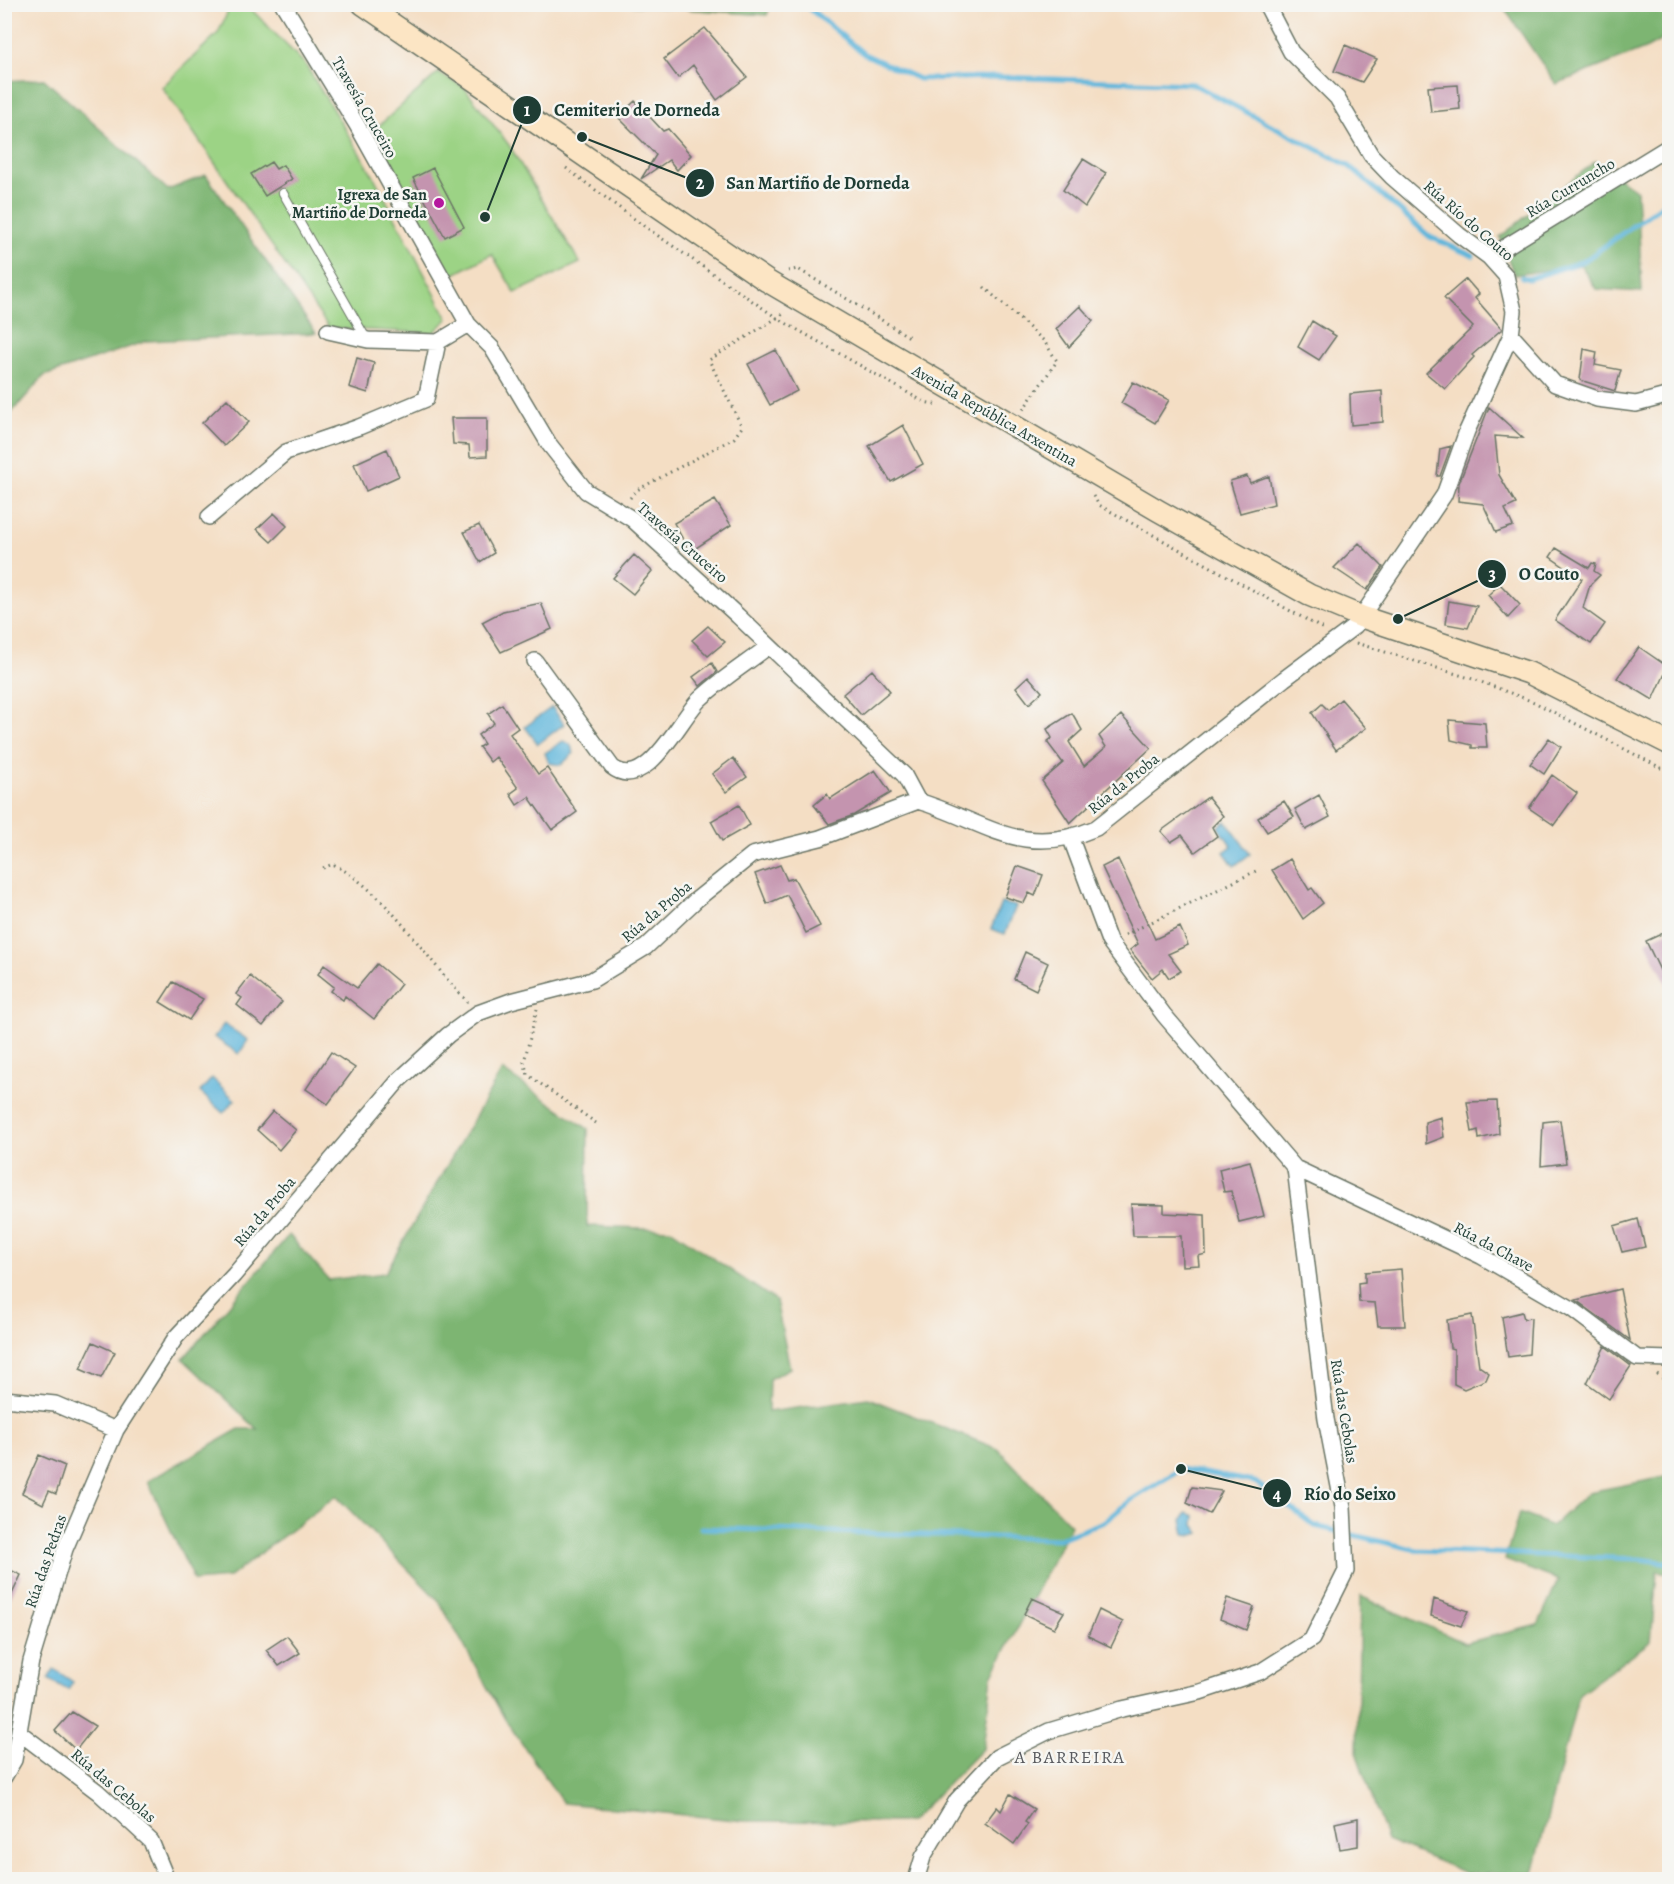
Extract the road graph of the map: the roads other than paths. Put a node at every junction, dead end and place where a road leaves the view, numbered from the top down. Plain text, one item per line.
1 (283, 4) edge
2 (363, 4) edge
3 (1266, 4) edge
4 (1670, 146) edge
5 (282, 193) dead end
6 (1489, 257) junction
7 (468, 324) junction
8 (328, 331) dead end
9 (1511, 335) junction
10 (368, 340) junction
11 (438, 342) junction
12 (1670, 395) edge
13 (209, 517) dead end
14 (1362, 617) junction
15 (769, 646) junction
16 (535, 661) dead end
17 (1670, 744) edge
18 (918, 801) junction
19 (1071, 839) junction
20 (1295, 1168) junction
21 (1670, 1359) edge
22 (4, 1399) edge
23 (116, 1430) junction
24 (20, 1733) junction
25 (4, 1777) edge
26 (167, 1880) edge
27 (916, 1880) edge

1 - 7 street, Travesía Cruceiro
2 - 14 main road, Avenida República Arxentina
3 - 6 street, Rúa Río do Couto
4 - 6 street, Rúa Curruncho
5 - 10 lane
6 - 9 street, Rúa Río do Couto
7 - 11 street
7 - 15 street, Travesía Cruceiro
8 - 10 street
9 - 12 street
9 - 14 street, Rúa Río do Couto
10 - 11 street
11 - 13 street
14 - 17 main road, Avenida República Arxentina
14 - 19 street, Rúa da Proba
15 - 16 street
15 - 18 street, Travesía Cruceiro
18 - 19 street, Rúa da Proba
18 - 23 street, Rúa da Proba
19 - 20 street
20 - 21 street, Rúa da Chave
20 - 27 street, Rúa das Cebolas
22 - 23 street
23 - 24 street, Rúa das Pedras
24 - 25 street, Rúa das Pedras
24 - 26 street, Rúa das Cebolas

